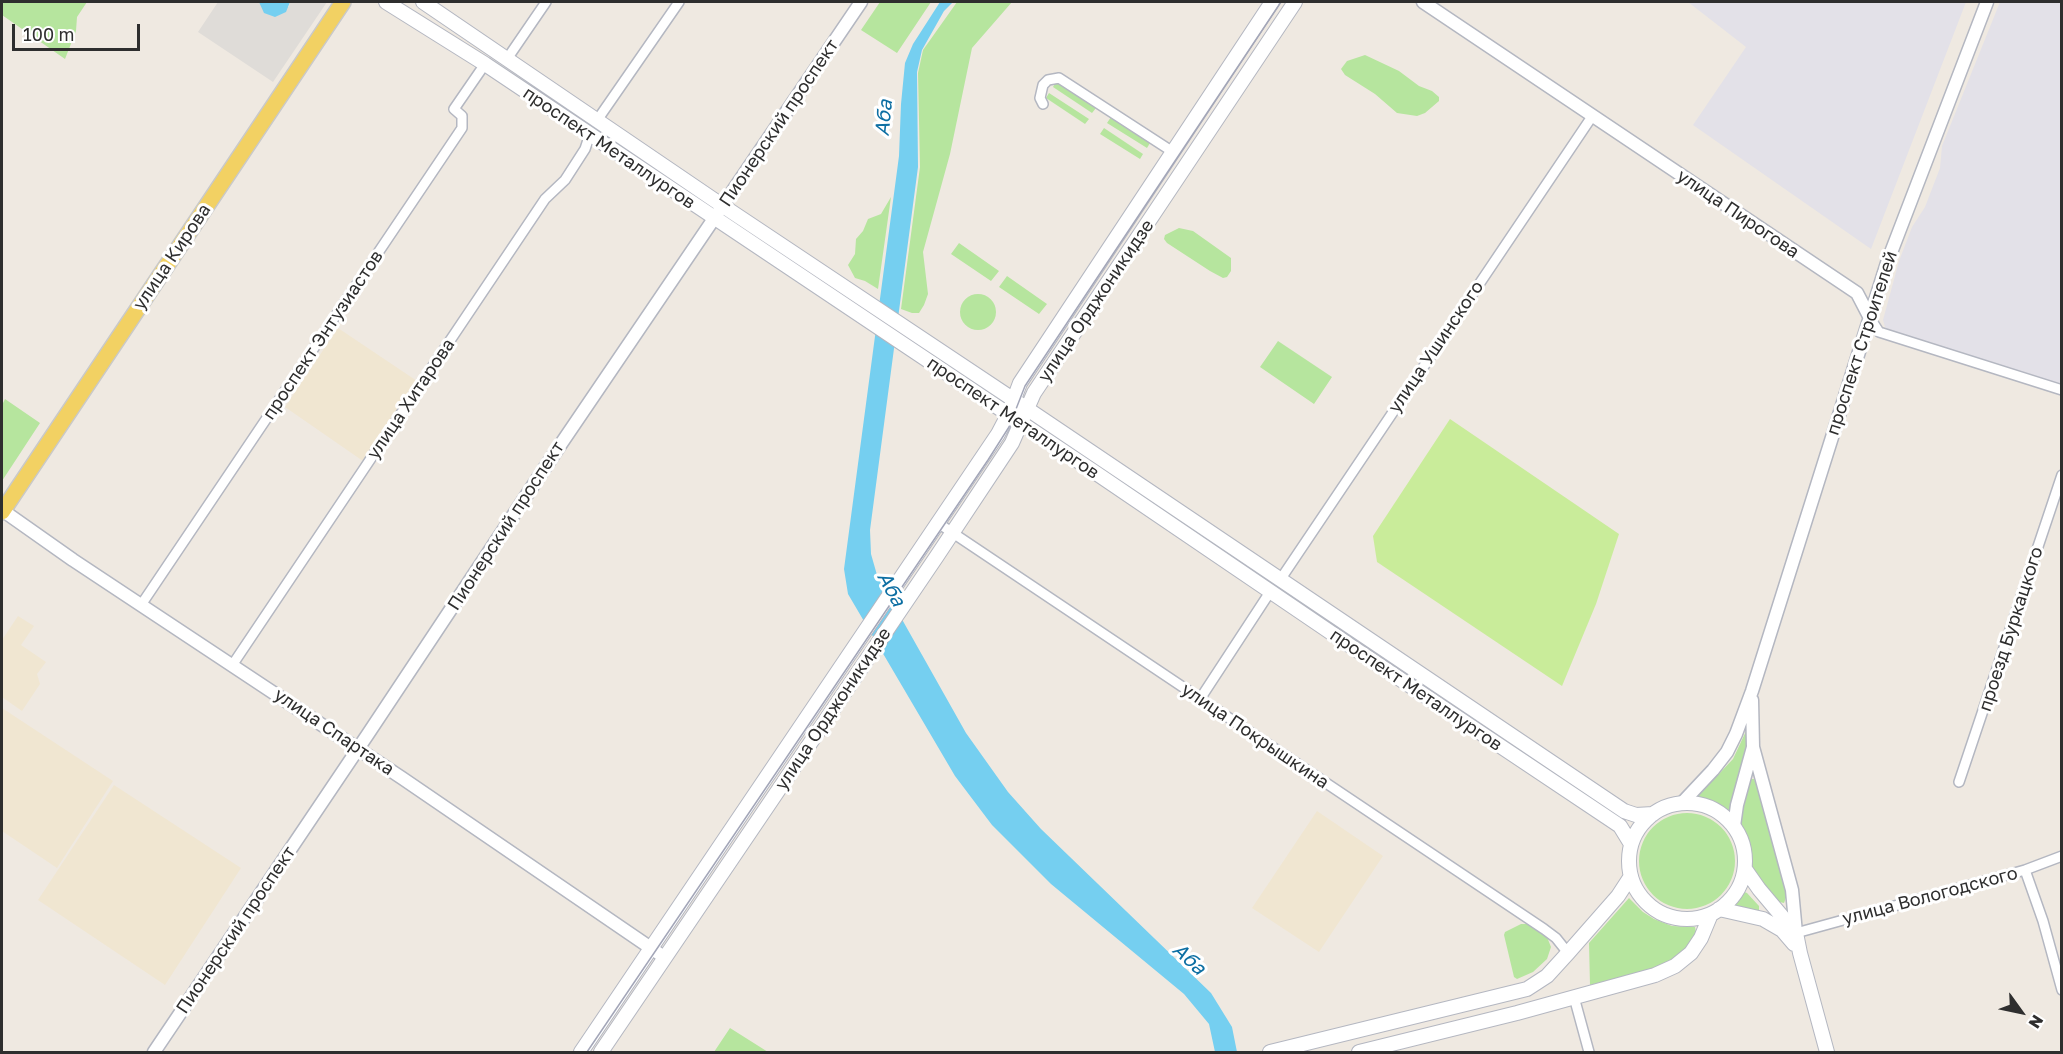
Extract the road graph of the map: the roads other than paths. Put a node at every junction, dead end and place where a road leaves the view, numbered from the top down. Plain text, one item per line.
1 (343, 2) edge
2 (386, 2) edge
3 (423, 2) edge
4 (546, 2) edge
5 (679, 2) edge
6 (861, 2) edge
7 (1272, 2) edge
8 (1295, 2) edge
9 (1423, 2) edge
10 (1987, 2) edge
11 (507, 58) junction
12 (485, 64) junction
13 (1043, 104) dead end
14 (1593, 116) junction
15 (598, 119) junction
16 (590, 134) junction
17 (1173, 152) junction
18 (721, 214) junction
19 (1870, 318) junction
20 (2061, 390) edge
21 (1013, 399) junction
22 (1027, 409) junction
23 (1008, 415) junction
24 (1022, 424) junction
25 (2061, 475) edge
26 (2, 511) edge
27 (938, 523) junction
28 (952, 533) junction
29 (1280, 579) junction
30 (1270, 592) junction
31 (141, 605) junction
32 (233, 664) junction
33 (1752, 691) junction
34 (1200, 699) junction
35 (1753, 747) junction
36 (358, 748) junction
37 (1959, 782) dead end
38 (1682, 803) junction
39 (1653, 814) junction
40 (1734, 826) junction
41 (1631, 844) junction
42 (2061, 856) edge
43 (1745, 869) junction
44 (2025, 870) junction
45 (1631, 876) junction
46 (1715, 912) junction
47 (1797, 933) junction
48 (651, 948) junction
49 (1799, 949) junction
50 (1568, 953) junction
51 (664, 957) junction
52 (2061, 990) edge
53 (1574, 997) junction
54 (154, 1053) edge
55 (580, 1053) edge
56 (601, 1053) edge
57 (1270, 1053) edge
58 (1359, 1053) edge
59 (1589, 1053) edge
60 (1827, 1053) edge

1 - 26 main road, улица Кирова
2 - 12 main road, проспект Металлургов
3 - 11 main road, проспект Металлургов
4 - 11 street
5 - 15 street
6 - 18 street, Пионерский проспект
7 - 17 main road, улица Орджоникидзе
8 - 22 main road, улица Орджоникидзе
9 - 14 street, улица Пирогова
10 - 19 street, проспект Строителей
11 - 15 main road, проспект Металлургов
12 - 16 main road, проспект Металлургов
12 - 31 street, проспект Энтузиастов
13 - 17 street
14 - 19 street, улица Пирогова
14 - 29 street, улица Ушинского
15 - 18 main road, проспект Металлургов
16 - 18 main road, проспект Металлургов
16 - 32 street, улица Хитарова
17 - 21 main road, улица Орджоникидзе
18 - 21 main road, проспект Металлургов
18 - 23 main road, проспект Металлургов
18 - 36 street, Пионерский проспект
19 - 20 street, улица Пирогова
19 - 33 street, проспект Строителей
21 - 22 main road, проспект Металлургов
21 - 23 main road, улица Орджоникидзе
22 - 24 main road, улица Орджоникидзе
22 - 29 main road, проспект Металлургов
23 - 24 main road, проспект Металлургов
23 - 27 main road, улица Орджоникидзе
24 - 28 main road, улица Орджоникидзе
24 - 30 main road, проспект Металлургов
25 - 37 street, проезд Буркацкого
26 - 31 street, улица Спартака
27 - 28 street, улица Покрышкина
27 - 48 main road, улица Орджоникидзе
28 - 34 street, улица Покрышкина
28 - 51 main road, улица Орджоникидзе
29 - 39 main road, проспект Металлургов
30 - 34 street
30 - 41 main road, проспект Металлургов
31 - 32 street, улица Спартака
32 - 36 street, улица Спартака
33 - 35 street
33 - 38 street, проспект Строителей
34 - 50 street, улица Покрышкина
35 - 40 street
35 - 47 street
36 - 48 street, улица Спартака
36 - 54 street, Пионерский проспект
38 - 39 main road
38 - 40 main road
39 - 41 main road
40 - 43 main road
41 - 45 main road
42 - 44 street, улица Вологодского
43 - 46 main road
43 - 47 main road
44 - 47 street, улица Вологодского
44 - 52 street
45 - 46 main road
45 - 50 main road
46 - 49 main road
46 - 53 main road
47 - 49 main road
48 - 51 street, улица Спартака
48 - 55 main road, улица Орджоникидзе
49 - 60 main road
50 - 57 main road
51 - 56 main road, улица Орджоникидзе
53 - 58 main road
53 - 59 street

